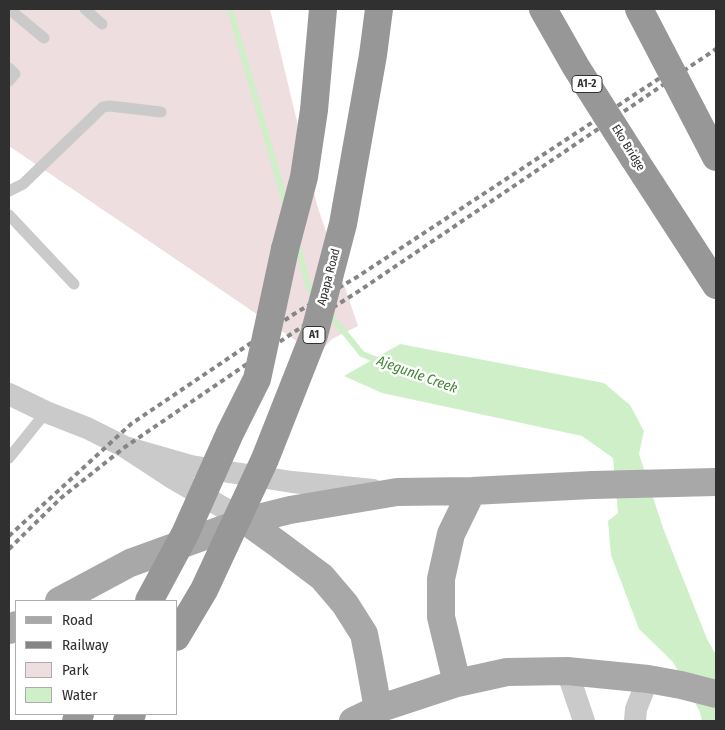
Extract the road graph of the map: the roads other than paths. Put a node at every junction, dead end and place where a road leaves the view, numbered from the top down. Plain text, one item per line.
1 (9, 9) edge
2 (85, 9) edge
3 (324, 9) edge
4 (379, 9) edge
5 (543, 9) edge
6 (639, 9) edge
7 (102, 24) dead end
8 (44, 38) dead end
9 (9, 68) edge
10 (9, 81) edge
11 (161, 112) dead end
12 (716, 157) edge
13 (9, 191) edge
14 (9, 214) edge
15 (74, 284) dead end
16 (716, 285) edge
17 (9, 394) edge
18 (46, 412) junction
19 (125, 446) junction
20 (9, 458) edge
21 (716, 482) edge
22 (472, 491) junction
23 (397, 492) junction
24 (246, 521) junction
25 (61, 600) edge
26 (150, 600) edge
27 (178, 634) edge
28 (568, 671) junction
29 (648, 679) junction
30 (456, 683) junction
31 (716, 694) edge
32 (381, 715) edge
33 (353, 721) edge
34 (584, 721) edge
35 (635, 721) edge

1 - 8 lane
2 - 7 lane
3 - 26 highway, bridge
4 - 27 highway, Apapa Road / A1, bridge
5 - 16 highway, Eko Bridge / A1-2, bridge
6 - 12 highway, bridge
9 - 10 lane
11 - 13 lane
14 - 15 lane
17 - 18 street
18 - 19 street
18 - 20 lane
19 - 23 street
19 - 24 street
21 - 22 main road
22 - 23 main road
22 - 30 main road
23 - 24 main road
24 - 25 main road
24 - 32 main road
28 - 29 main road
28 - 30 main road
28 - 34 street
29 - 31 main road
29 - 35 street
30 - 32 main road
32 - 33 main road

